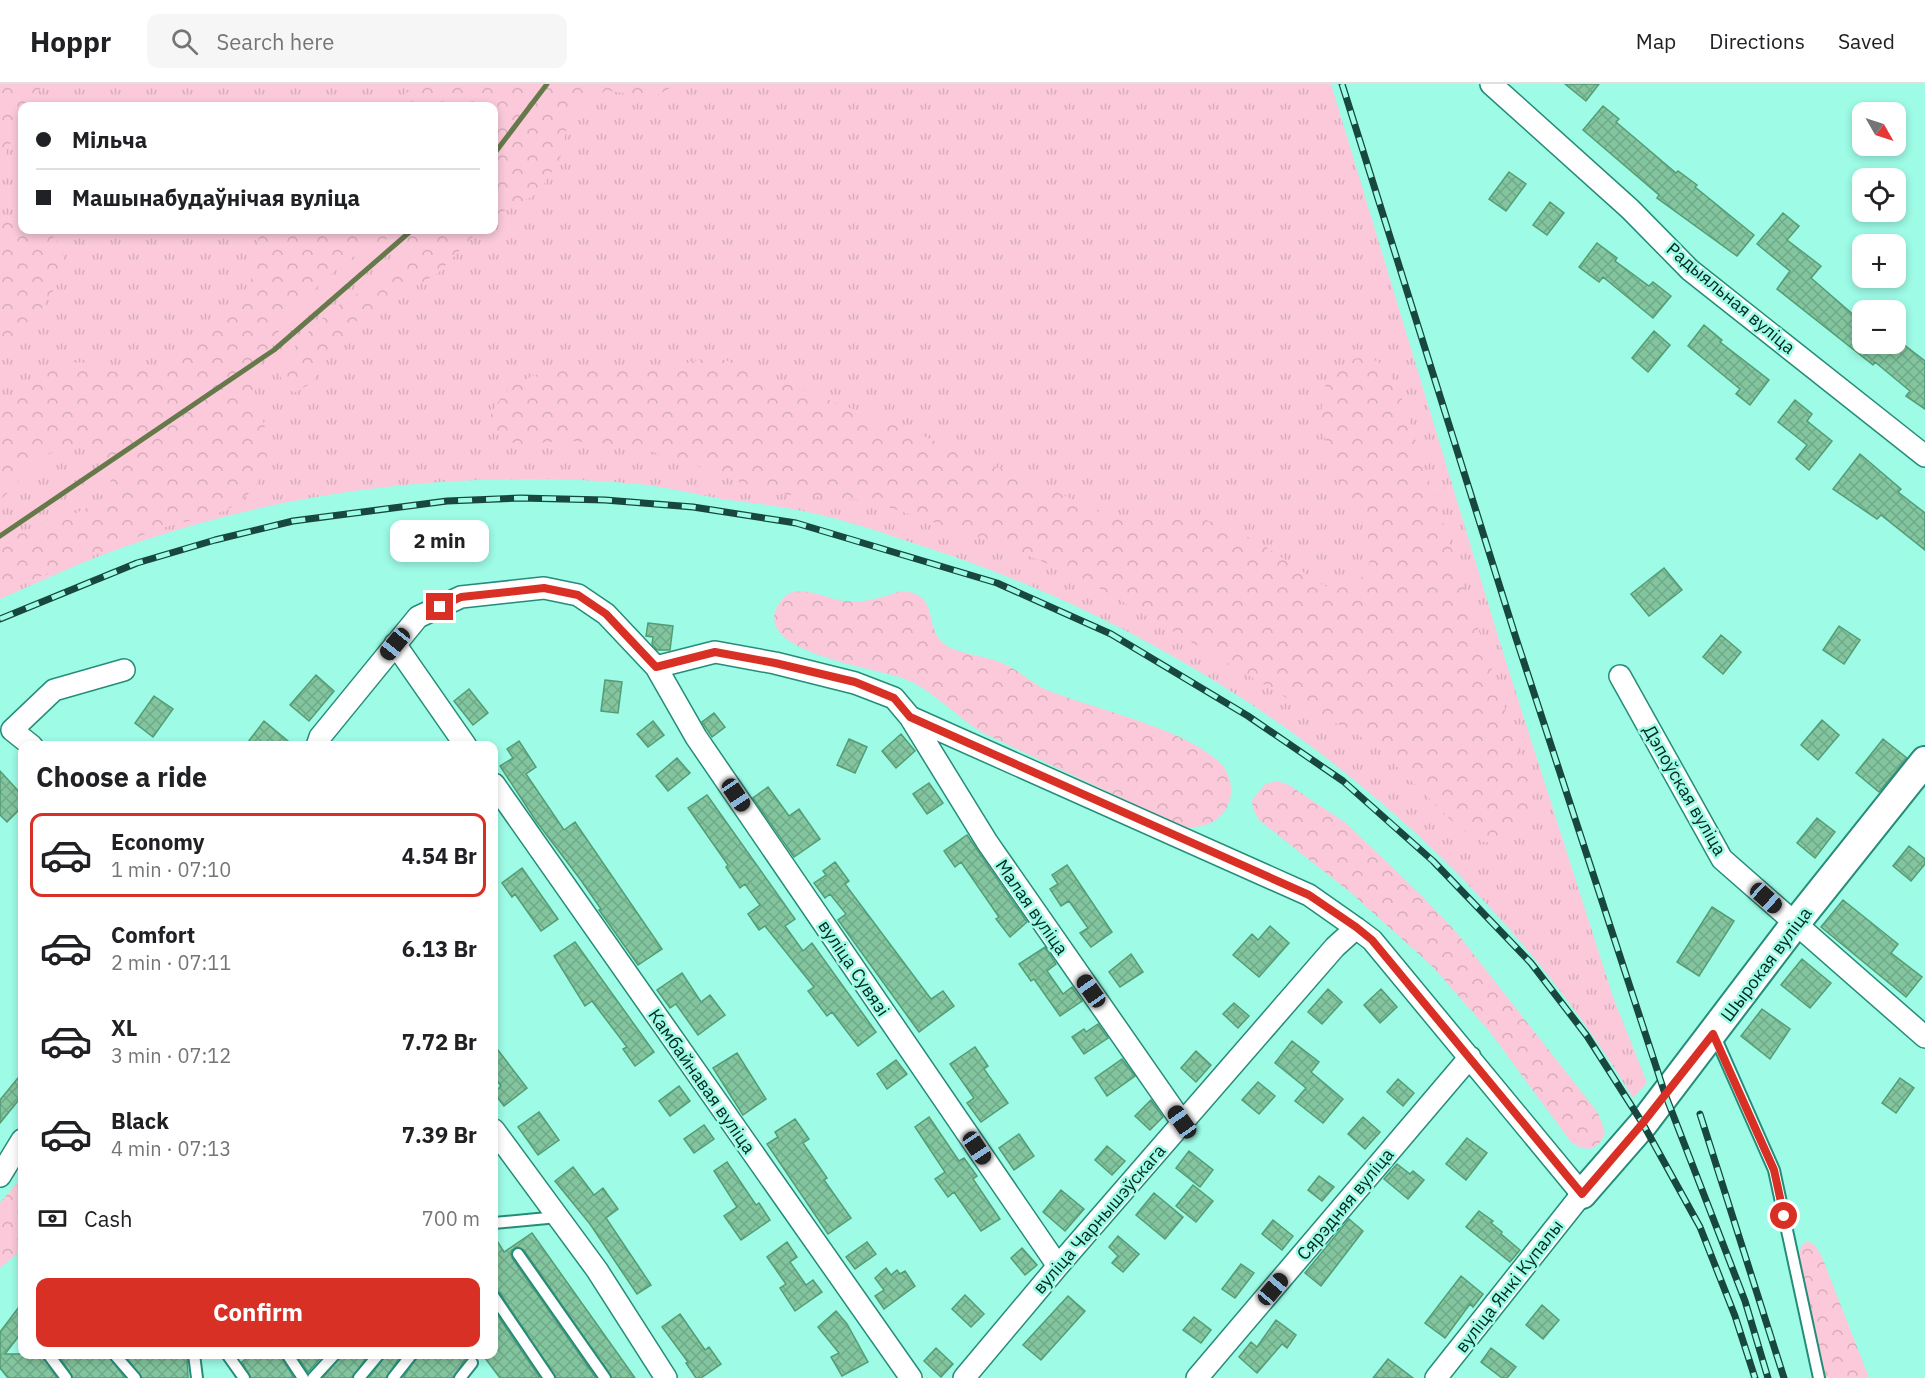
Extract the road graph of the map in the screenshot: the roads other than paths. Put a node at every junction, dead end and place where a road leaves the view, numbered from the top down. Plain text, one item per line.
1 (1491, 84) edge
2 (1925, 456) edge
3 (395, 644) junction
4 (656, 667) junction
5 (124, 670) dead end
6 (1620, 676) dead end
7 (910, 717) junction
8 (6, 734) edge
9 (21, 741) edge
10 (319, 741) edge
11 (463, 741) edge
12 (1925, 761) edge
13 (498, 790) edge
14 (1795, 924) junction
15 (1356, 927) junction
16 (1713, 1034) junction
17 (1925, 1037) edge
18 (1470, 1057) junction
19 (1182, 1122) junction
20 (498, 1135) edge
21 (18, 1147) edge
22 (0, 1176) edge
23 (1582, 1194) junction
24 (558, 1217) junction
25 (498, 1223) edge
26 (518, 1254) dead end
27 (1058, 1266) junction
28 (498, 1303) edge
29 (52, 1359) edge
30 (118, 1359) edge
31 (195, 1359) edge
32 (231, 1359) edge
33 (290, 1359) edge
34 (330, 1359) edge
35 (374, 1359) edge
36 (408, 1359) edge
37 (472, 1363) dead end
38 (66, 1378) edge
39 (135, 1378) edge
40 (197, 1378) edge
41 (244, 1378) edge
42 (303, 1378) edge
43 (313, 1378) edge
44 (359, 1378) edge
45 (393, 1378) edge
46 (460, 1378) edge
47 (549, 1378) edge
48 (605, 1378) edge
49 (666, 1378) edge
50 (910, 1378) edge
51 (964, 1378) edge
52 (1197, 1378) edge
53 (1436, 1378) edge
54 (1820, 1378) edge

1 - 2 street, Радыяльная вуліца
3 - 4 street, вуліца Сувязі
3 - 10 street, вуліца Сувязі
3 - 11 street
4 - 7 street
4 - 27 street, вуліца Сувязі
5 - 8 street
6 - 14 street, Дэпоўская вуліца
7 - 15 street
7 - 19 street, Малая вуліца
8 - 9 street
12 - 14 street, Шырокая вуліца
13 - 50 street, Камбайнавая вуліца
14 - 16 street, Шырокая вуліца
14 - 17 street, Дэпоўская вуліца
15 - 18 street
15 - 19 street, вуліца Чарнышэўскага
16 - 23 street, Шырокая вуліца
16 - 54 lane
18 - 23 street
18 - 52 street, Сярэдняя вуліца
19 - 27 street, вуліца Чарнышэўскага
20 - 24 street
21 - 22 street
23 - 53 street, вуліца Янкі Купалы
24 - 25 lane
24 - 49 street
26 - 48 lane
27 - 51 street, вуліца Чарнышэўскага
28 - 47 lane
29 - 38 lane
30 - 39 lane
31 - 40 lane
32 - 41 lane
33 - 42 lane
34 - 43 lane
35 - 44 lane
36 - 45 lane
37 - 46 lane

